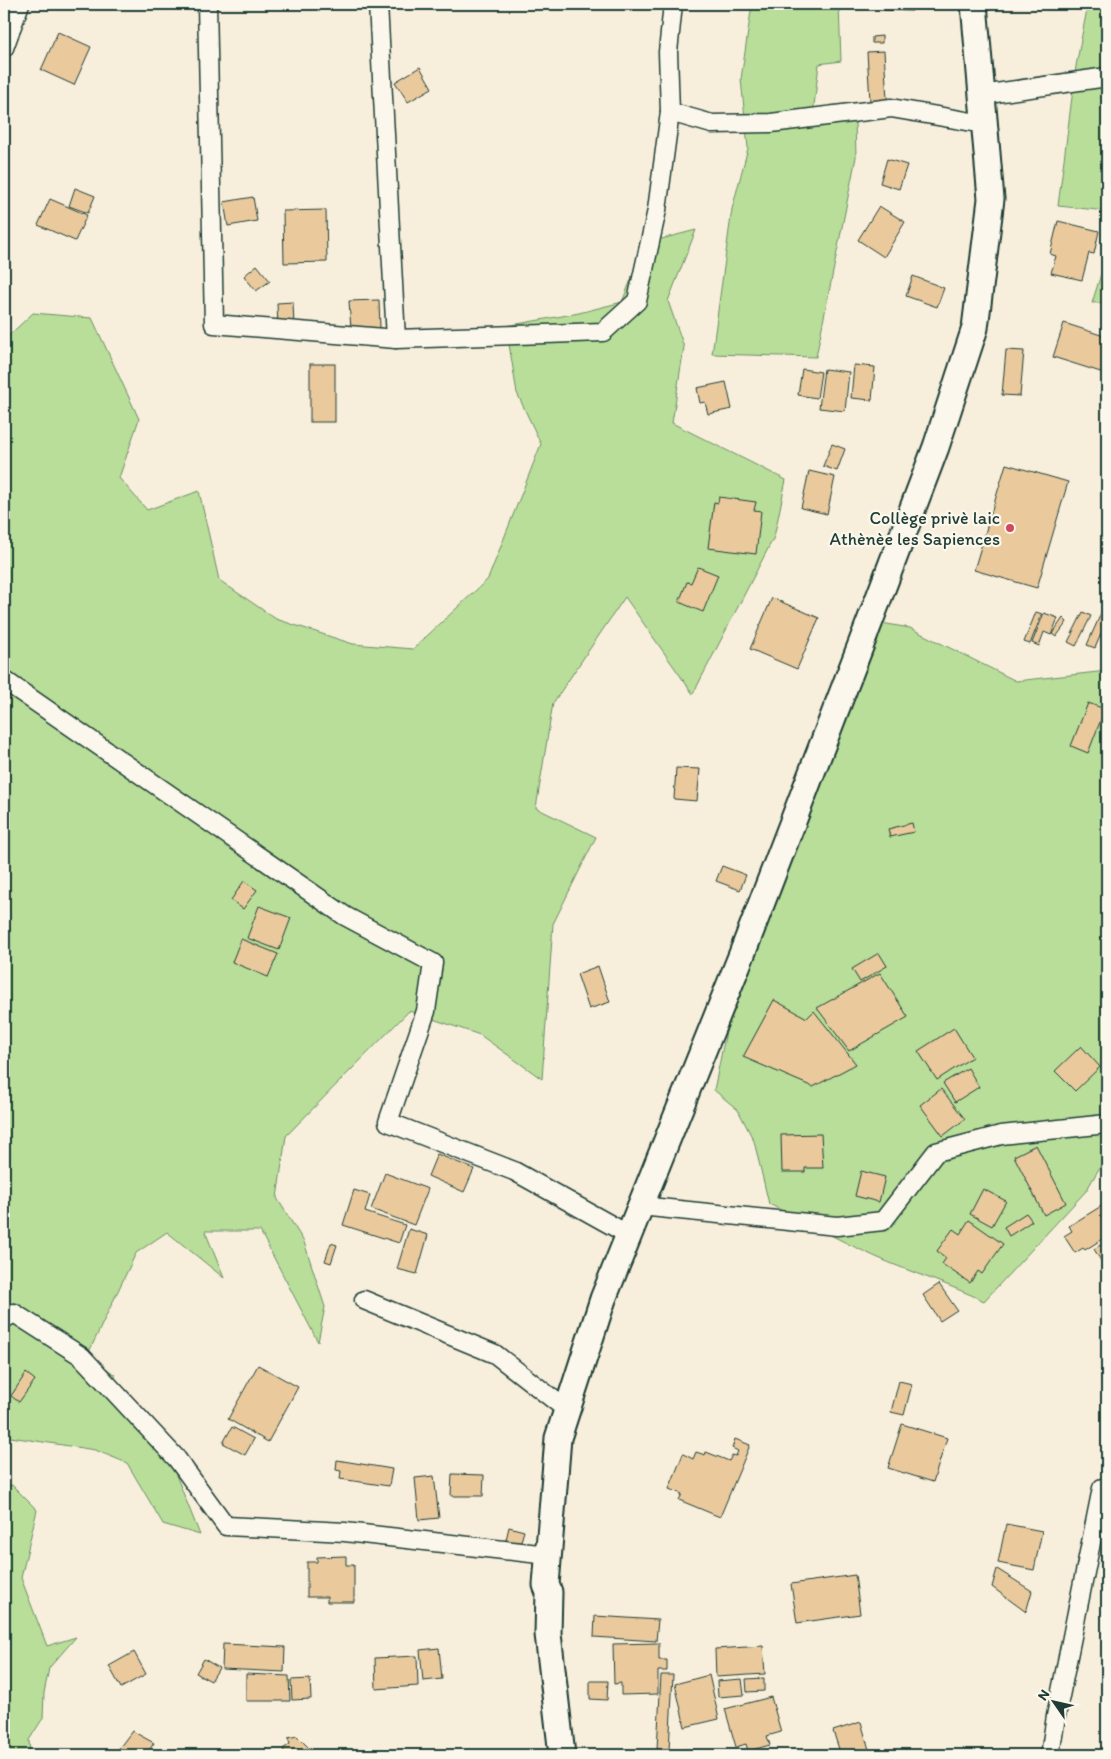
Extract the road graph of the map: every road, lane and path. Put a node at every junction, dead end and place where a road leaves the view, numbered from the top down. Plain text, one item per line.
1 (20, 4) edge
2 (206, 4) edge
3 (378, 4) edge
4 (673, 4) edge
5 (974, 4) edge
6 (4, 48) edge
7 (1107, 77) edge
8 (982, 95) junction
9 (670, 112) junction
10 (984, 124) junction
11 (396, 339) junction
12 (4, 680) edge
13 (1107, 1124) edge
14 (640, 1206) junction
15 (628, 1235) junction
16 (364, 1300) dead end
17 (4, 1319) edge
18 (567, 1410) junction
19 (1102, 1488) dead end
20 (548, 1555) junction
21 (562, 1755) edge
22 (1050, 1755) edge

1 - 6 street
2 - 11 street
3 - 11 street
4 - 9 street
5 - 8 street
7 - 8 street
8 - 10 street
9 - 10 street
9 - 11 street
10 - 14 street
12 - 15 street
13 - 14 street
14 - 15 street
15 - 18 street
16 - 18 street
17 - 20 street
18 - 20 street
19 - 22 street
20 - 21 street

